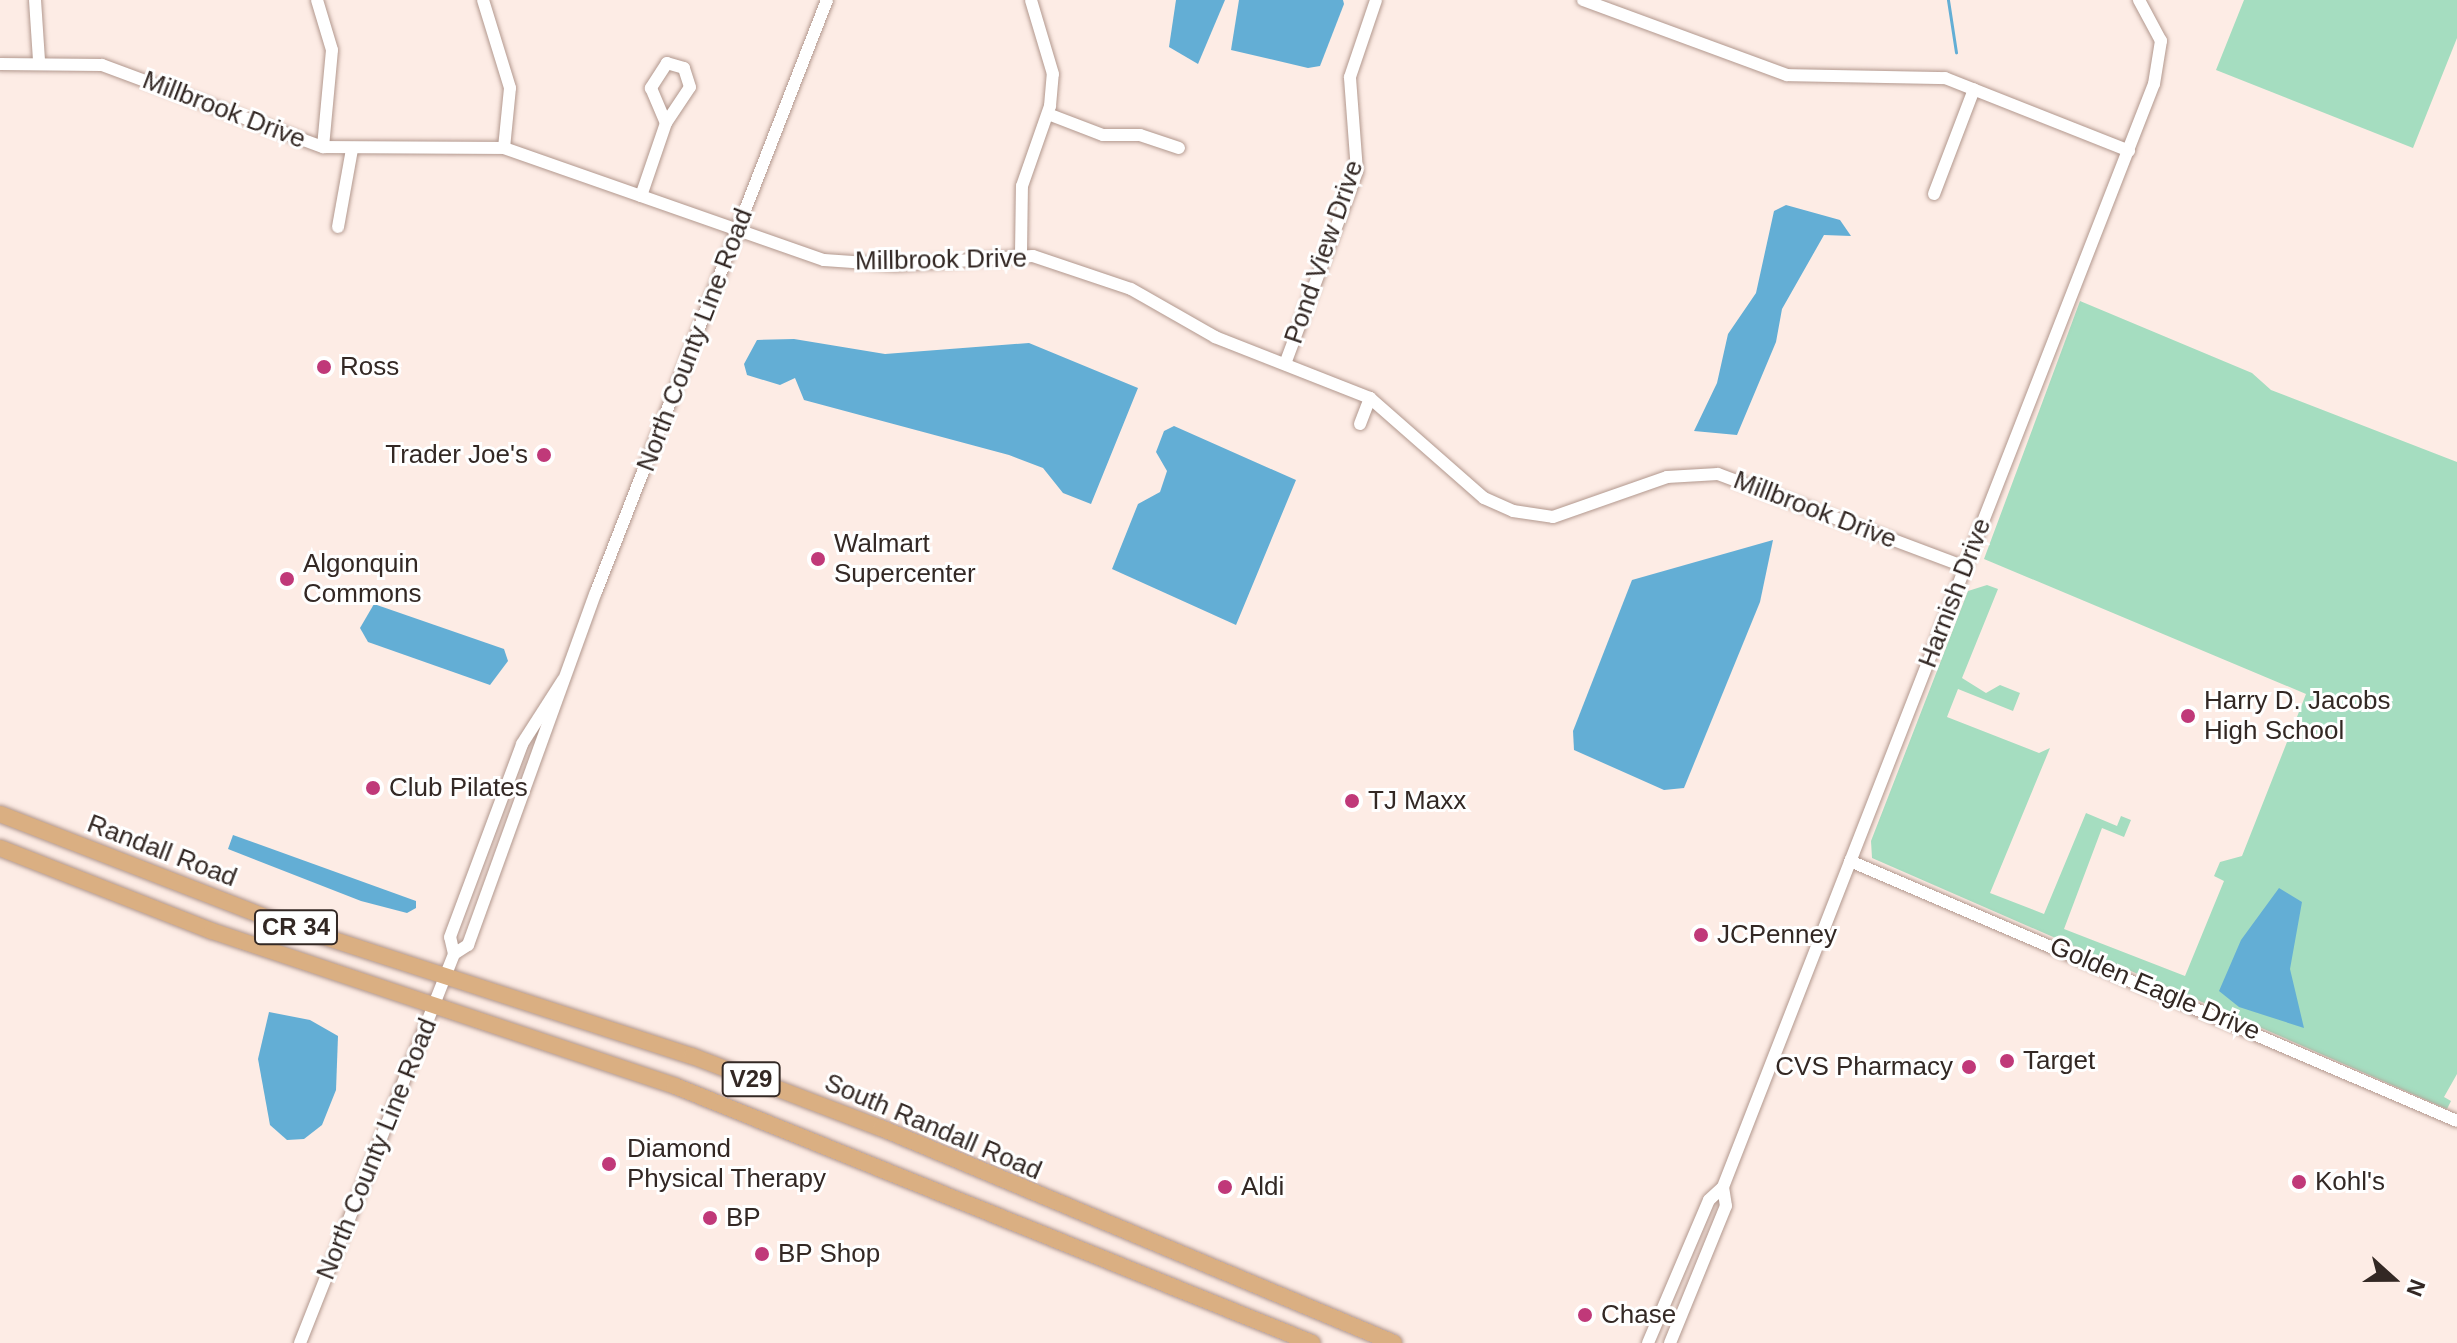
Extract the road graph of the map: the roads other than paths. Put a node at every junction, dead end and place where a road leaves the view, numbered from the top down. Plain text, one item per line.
1 (35, 0) edge
2 (317, 0) edge
3 (483, 0) edge
4 (827, 0) edge
5 (1031, 0) edge
6 (1376, 0) edge
7 (1583, 0) edge
8 (2139, 0) edge
9 (39, 61) junction
10 (0, 64) edge
11 (1974, 89) junction
12 (1048, 114) junction
13 (666, 123) junction
14 (323, 147) junction
15 (504, 148) junction
16 (1179, 148) dead end
17 (352, 149) junction
18 (2129, 151) junction
19 (1934, 194) dead end
20 (641, 196) junction
21 (338, 227) dead end
22 (737, 234) junction
23 (1021, 254) junction
24 (1285, 364) junction
25 (1370, 398) junction
26 (1360, 424) dead end
27 (1965, 567) junction
28 (563, 680) junction
29 (0, 814) edge
30 (0, 848) edge
31 (1850, 861) junction
32 (454, 954) junction
33 (445, 976) junction
34 (434, 1006) junction
35 (2457, 1121) edge
36 (1723, 1187) junction
37 (300, 1343) edge
38 (1312, 1343) edge
39 (1394, 1343) edge
40 (1648, 1343) edge
41 (1670, 1343) edge

1 - 9 street
2 - 14 street
3 - 15 street
4 - 22 street, North County Line Road
5 - 12 street
6 - 24 street, Pond View Drive
7 - 11 street
8 - 18 street, Harnish Drive
9 - 10 street, Millbrook Drive
9 - 14 street, Millbrook Drive
11 - 18 street
11 - 19 street
12 - 16 street
12 - 23 street
13 - 13 street
13 - 20 street
14 - 17 street, Millbrook Drive
15 - 17 street, Millbrook Drive
15 - 20 street, Millbrook Drive
17 - 21 street
18 - 27 street, Harnish Drive
20 - 22 street, Millbrook Drive
22 - 23 street, Millbrook Drive
22 - 28 street, North County Line Road
23 - 24 street, Millbrook Drive
24 - 25 street, Millbrook Drive
25 - 26 street
25 - 27 street, Millbrook Drive
27 - 31 street, Harnish Drive
28 - 32 street, North County Line Road
28 - 32 street, North County Line Road
29 - 33 main road, Randall Road / CR 34
30 - 34 main road, CR 34
31 - 35 street, Golden Eagle Drive
31 - 36 street, Harnish Drive
32 - 33 street, North County Line Road
33 - 34 street, North County Line Road
33 - 39 main road, South Randall Road / V29
34 - 37 street, North County Line Road
34 - 38 main road, V29
36 - 40 street, Harnish Drive
36 - 41 street, Harnish Drive

